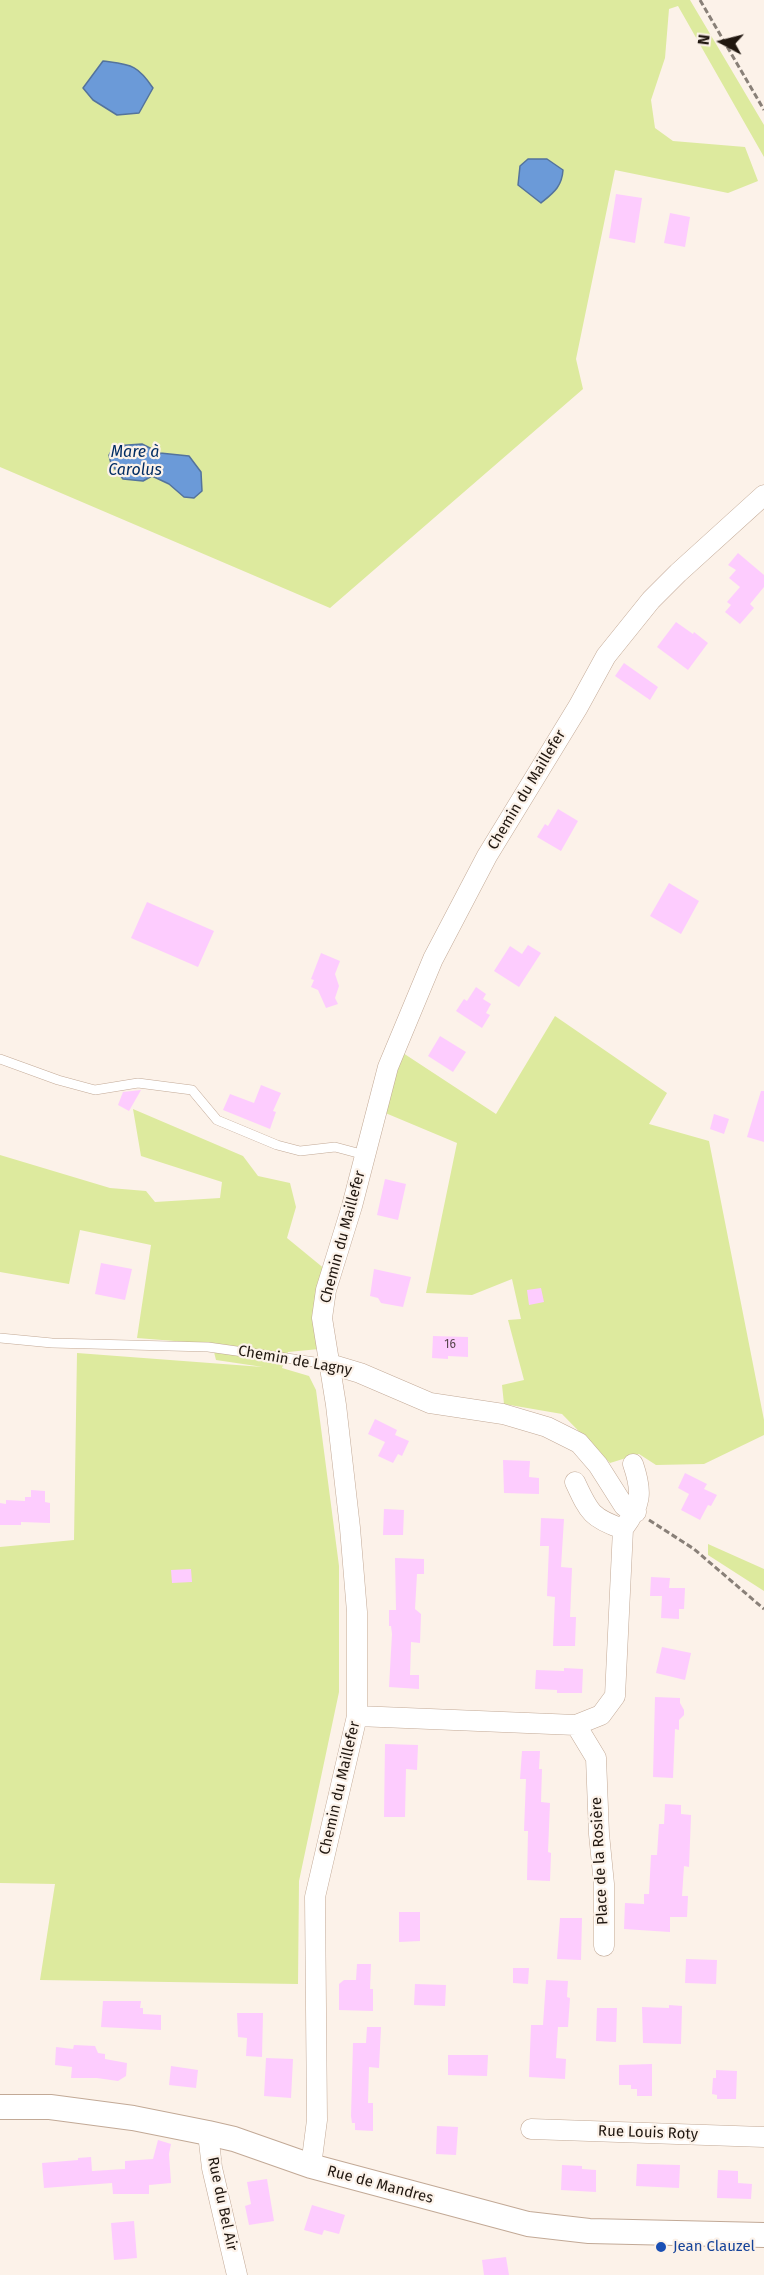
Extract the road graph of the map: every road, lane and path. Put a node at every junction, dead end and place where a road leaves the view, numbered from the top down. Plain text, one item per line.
1 (700, 0) edge
2 (764, 110) edge
3 (764, 495) edge
4 (0, 1059) edge
5 (365, 1155) junction
6 (0, 1338) edge
7 (330, 1364) junction
8 (633, 1464) dead end
9 (575, 1482) dead end
10 (636, 1512) junction
11 (623, 1529) junction
12 (764, 1609) edge
13 (357, 1716) junction
14 (576, 1725) junction
15 (604, 1946) dead end
16 (0, 2107) edge
17 (531, 2129) dead end
18 (208, 2133) junction
19 (764, 2137) edge
20 (311, 2166) junction
21 (764, 2235) edge
22 (237, 2275) edge

1 - 2 path
3 - 5 street, Chemin du Maillefer
4 - 5 lane
5 - 7 street, Chemin du Maillefer
6 - 7 lane, Chemin de Lagny
7 - 10 street, Chemin de Lagny
7 - 13 street, Chemin du Maillefer
8 - 10 street
9 - 11 street
10 - 11 street
10 - 12 path
11 - 14 street
13 - 14 street
13 - 20 street, Chemin du Maillefer
14 - 15 street, Place de la Rosière
16 - 18 street, Rue de Mandres
17 - 19 street, Rue Louis Roty
18 - 20 street, Rue de Mandres
18 - 22 street, Rue du Bel Air
20 - 21 street, Rue de Mandres

